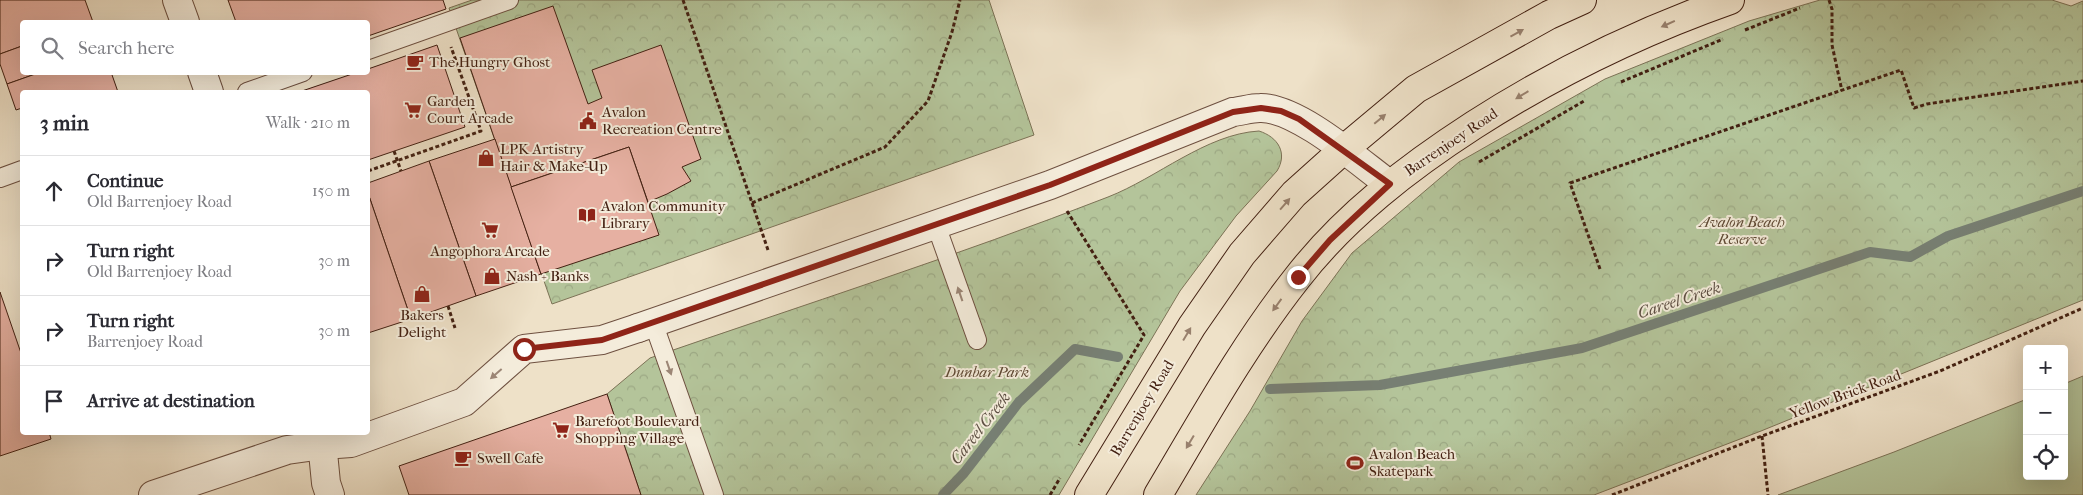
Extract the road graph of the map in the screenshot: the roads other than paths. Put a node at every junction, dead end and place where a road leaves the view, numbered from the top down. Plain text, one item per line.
1 (177, 0) edge
2 (510, 0) edge
3 (1582, 0) edge
4 (1730, 0) edge
5 (184, 20) edge
6 (370, 49) edge
7 (203, 75) edge
8 (295, 75) edge
9 (208, 90) edge
10 (253, 90) edge
11 (1343, 150) junction
12 (20, 171) edge
13 (0, 178) edge
14 (1390, 184) junction
15 (936, 225) junction
16 (645, 325) junction
17 (977, 340) dead end
18 (322, 439) edge
19 (153, 495) edge
20 (330, 495) edge
21 (714, 495) edge
22 (1089, 495) edge
23 (1158, 495) edge

1 - 5 street
2 - 6 lane
11 -> 3 main road, Barrenjoey Road
4 -> 14 main road, Barrenjoey Road
7 - 9 street
8 - 10 lane
11 - 14 street
11 - 15 street
22 -> 11 main road, Barrenjoey Road
12 - 13 lane
14 -> 23 main road, Barrenjoey Road
15 - 16 street
17 -> 15 lane
16 -> 18 street
16 -> 21 lane
18 - 19 street
18 - 20 street

